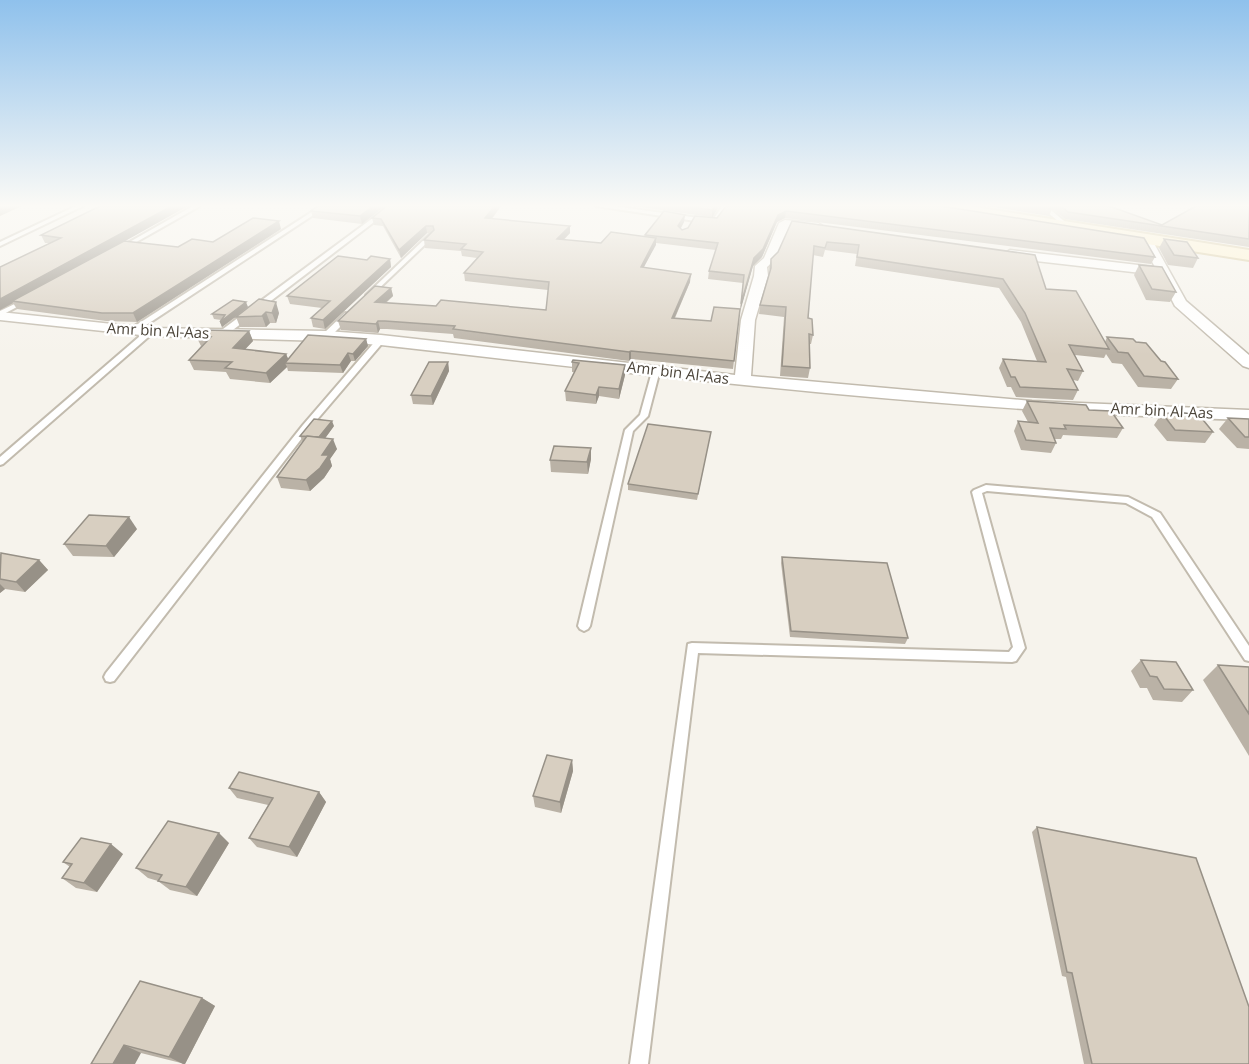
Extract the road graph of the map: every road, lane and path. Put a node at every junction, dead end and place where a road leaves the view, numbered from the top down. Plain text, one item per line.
1 (248, 256) edge
2 (327, 256) edge
3 (410, 256) edge
4 (771, 256) edge
5 (1030, 256) edge
6 (1155, 256) edge
7 (1164, 272) junction
8 (31, 297) edge
9 (358, 305) edge
10 (351, 313) edge
11 (0, 315) edge
12 (131, 331) junction
13 (150, 332) junction
14 (222, 334) junction
15 (326, 336) junction
16 (381, 340) junction
17 (1249, 363) edge
18 (656, 370) junction
19 (742, 381) junction
20 (1249, 414) edge
21 (0, 462) edge
22 (584, 626) dead end
23 (1249, 656) edge
24 (110, 677) dead end
25 (639, 1064) edge

1 - 12 lane
2 - 14 lane
3 - 9 lane
4 - 19 street
5 - 7 street
6 - 7 street
7 - 17 street
8 - 11 lane
10 - 15 lane
11 - 12 street, Amr bin Al-Aas
12 - 13 street, Amr bin Al-Aas
13 - 14 street, Amr bin Al-Aas
13 - 21 lane
14 - 15 street, Amr bin Al-Aas
15 - 16 street, Amr bin Al-Aas
16 - 18 street, Amr bin Al-Aas
16 - 24 lane
18 - 19 street, Amr bin Al-Aas
18 - 22 lane
19 - 20 street, Amr bin Al-Aas
23 - 25 lane

